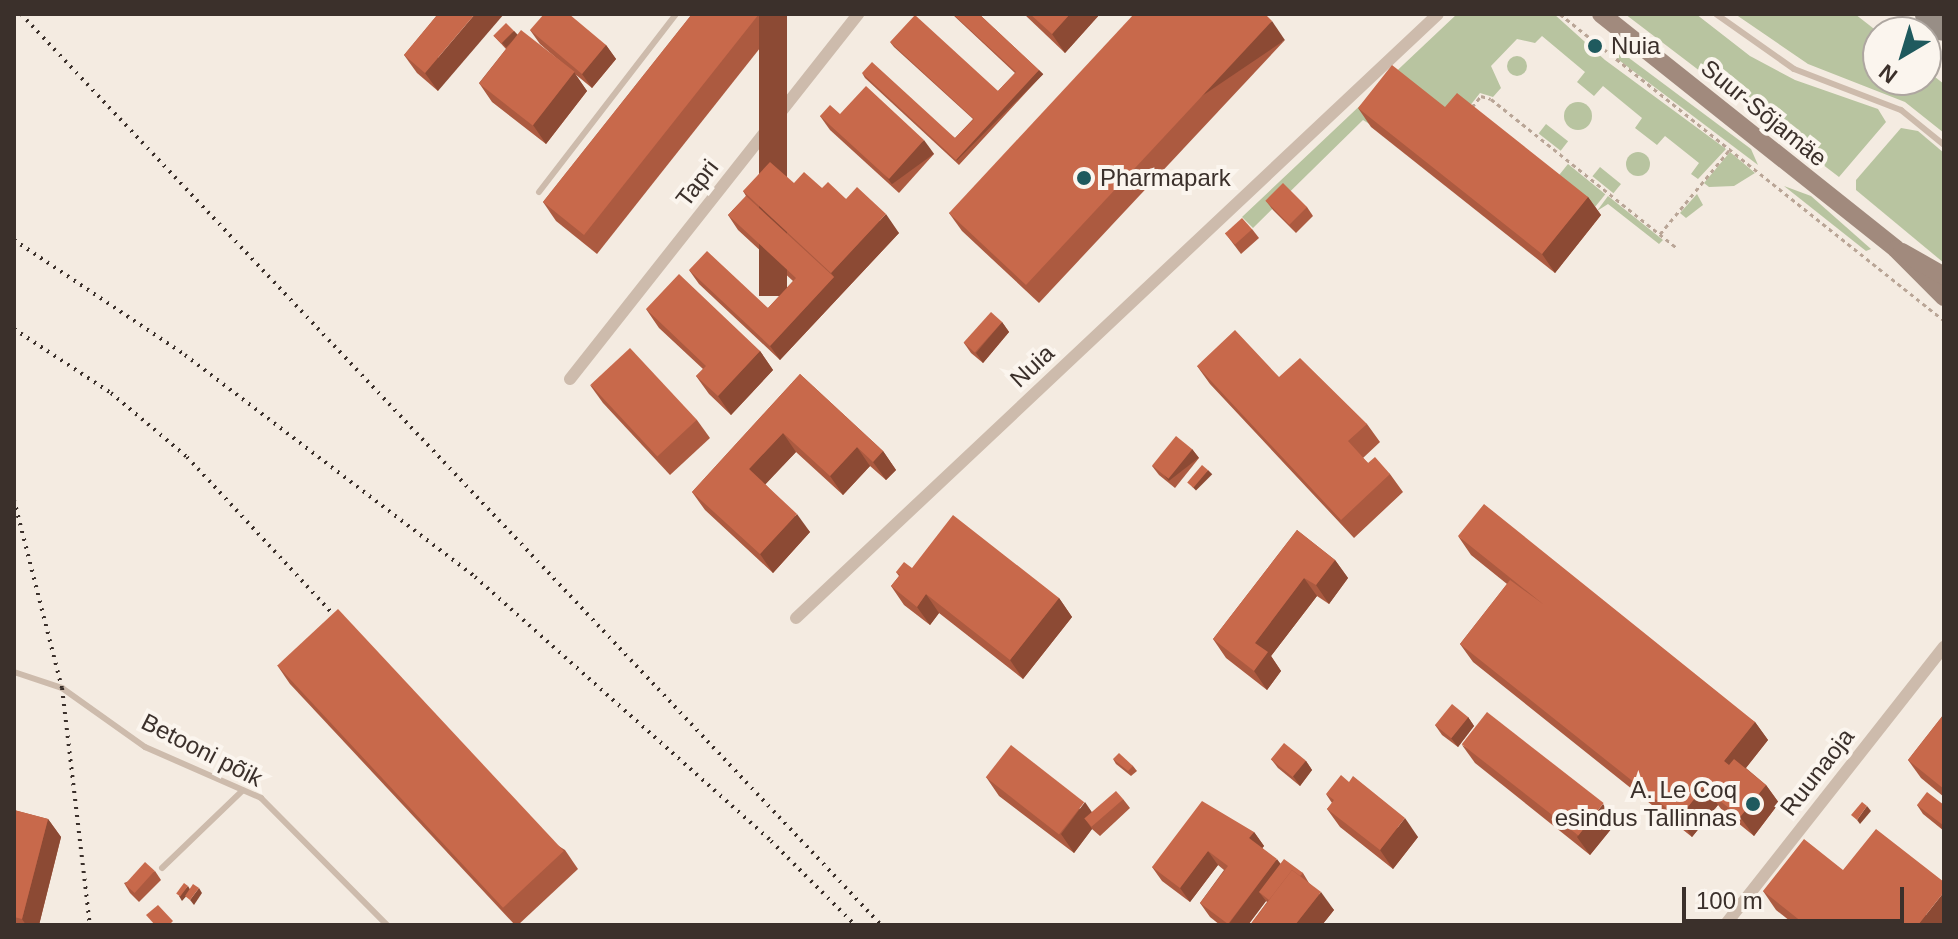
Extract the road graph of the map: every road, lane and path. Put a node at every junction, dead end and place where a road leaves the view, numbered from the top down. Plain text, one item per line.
1 (676, 14) edge
2 (858, 14) edge
3 (1438, 14) edge
4 (1560, 14) edge
5 (1601, 14) edge
6 (1716, 14) edge
7 (1466, 114) edge
8 (1944, 145) edge
9 (1730, 149) junction
10 (539, 192) dead end
11 (1660, 234) junction
12 (1677, 248) dead end
13 (1896, 249) junction
14 (1944, 276) edge
15 (1944, 297) edge
16 (1944, 321) edge
17 (570, 379) dead end
18 (796, 618) dead end
19 (1944, 647) edge
20 (14, 672) edge
21 (243, 790) junction
22 (162, 868) dead end
23 (387, 925) edge
24 (1725, 925) edge

1 - 10 lane
2 - 17 street, Tapri
3 - 18 street, Nuia
4 - 9 path
5 - 13 main road, Suur-Sõjamäe
6 - 8 lane
7 - 11 path
9 - 11 path
9 - 16 path
11 - 12 path
13 - 14 main road, Suur-Sõjamäe
13 - 15 main road, Suur-Sõjamäe
19 - 24 street, Ruunaoja
20 - 21 lane, Betooni põik
21 - 22 lane
21 - 23 lane, Betooni põik

